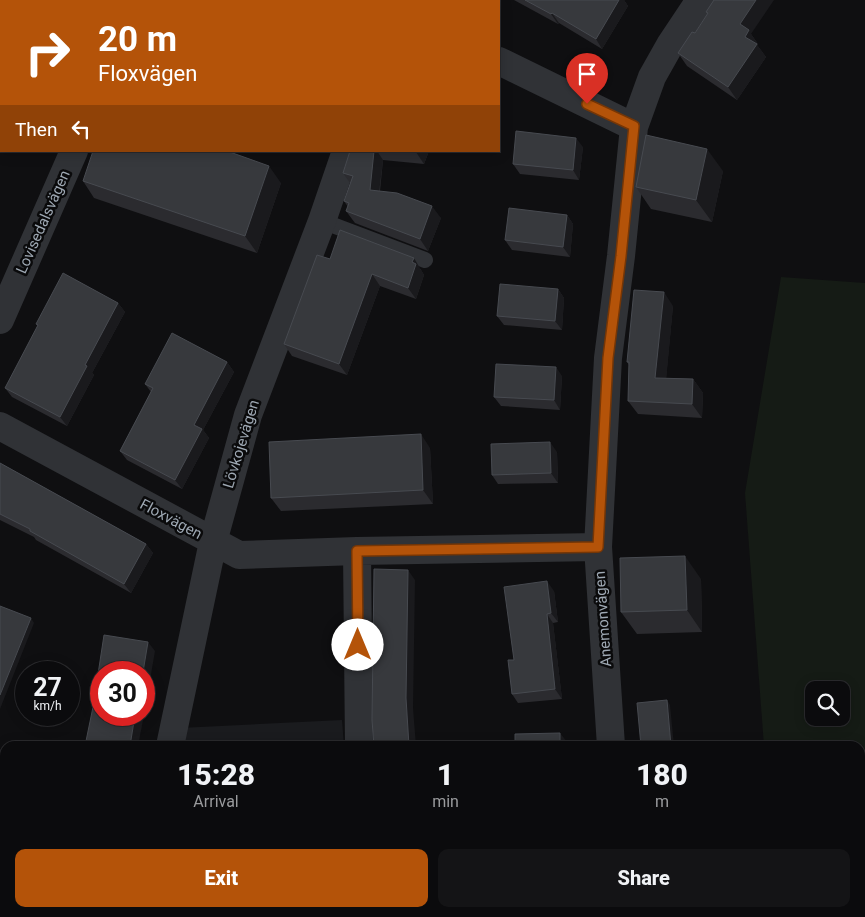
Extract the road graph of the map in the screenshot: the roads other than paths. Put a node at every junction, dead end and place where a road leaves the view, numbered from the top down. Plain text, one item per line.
1 (700, 0) edge
2 (500, 61) edge
3 (634, 126) junction
4 (74, 152) edge
5 (346, 152) edge
6 (322, 221) junction
7 (425, 260) dead end
8 (0, 320) edge
9 (0, 426) edge
10 (213, 542) junction
11 (598, 547) junction
12 (357, 551) junction
13 (171, 741) edge
14 (359, 741) edge
15 (611, 741) edge

1 - 3 street, Anemonvägen
2 - 3 street
3 - 11 street, Anemonvägen
4 - 8 street, Lovisedalsvägen
5 - 6 street, Lövkojevägen
6 - 7 lane
6 - 10 street, Lövkojevägen
9 - 10 street, Floxvägen
10 - 12 street, Floxvägen
10 - 13 street, Lövkojevägen
11 - 12 street, Floxvägen
11 - 15 street, Anemonvägen
12 - 14 street

